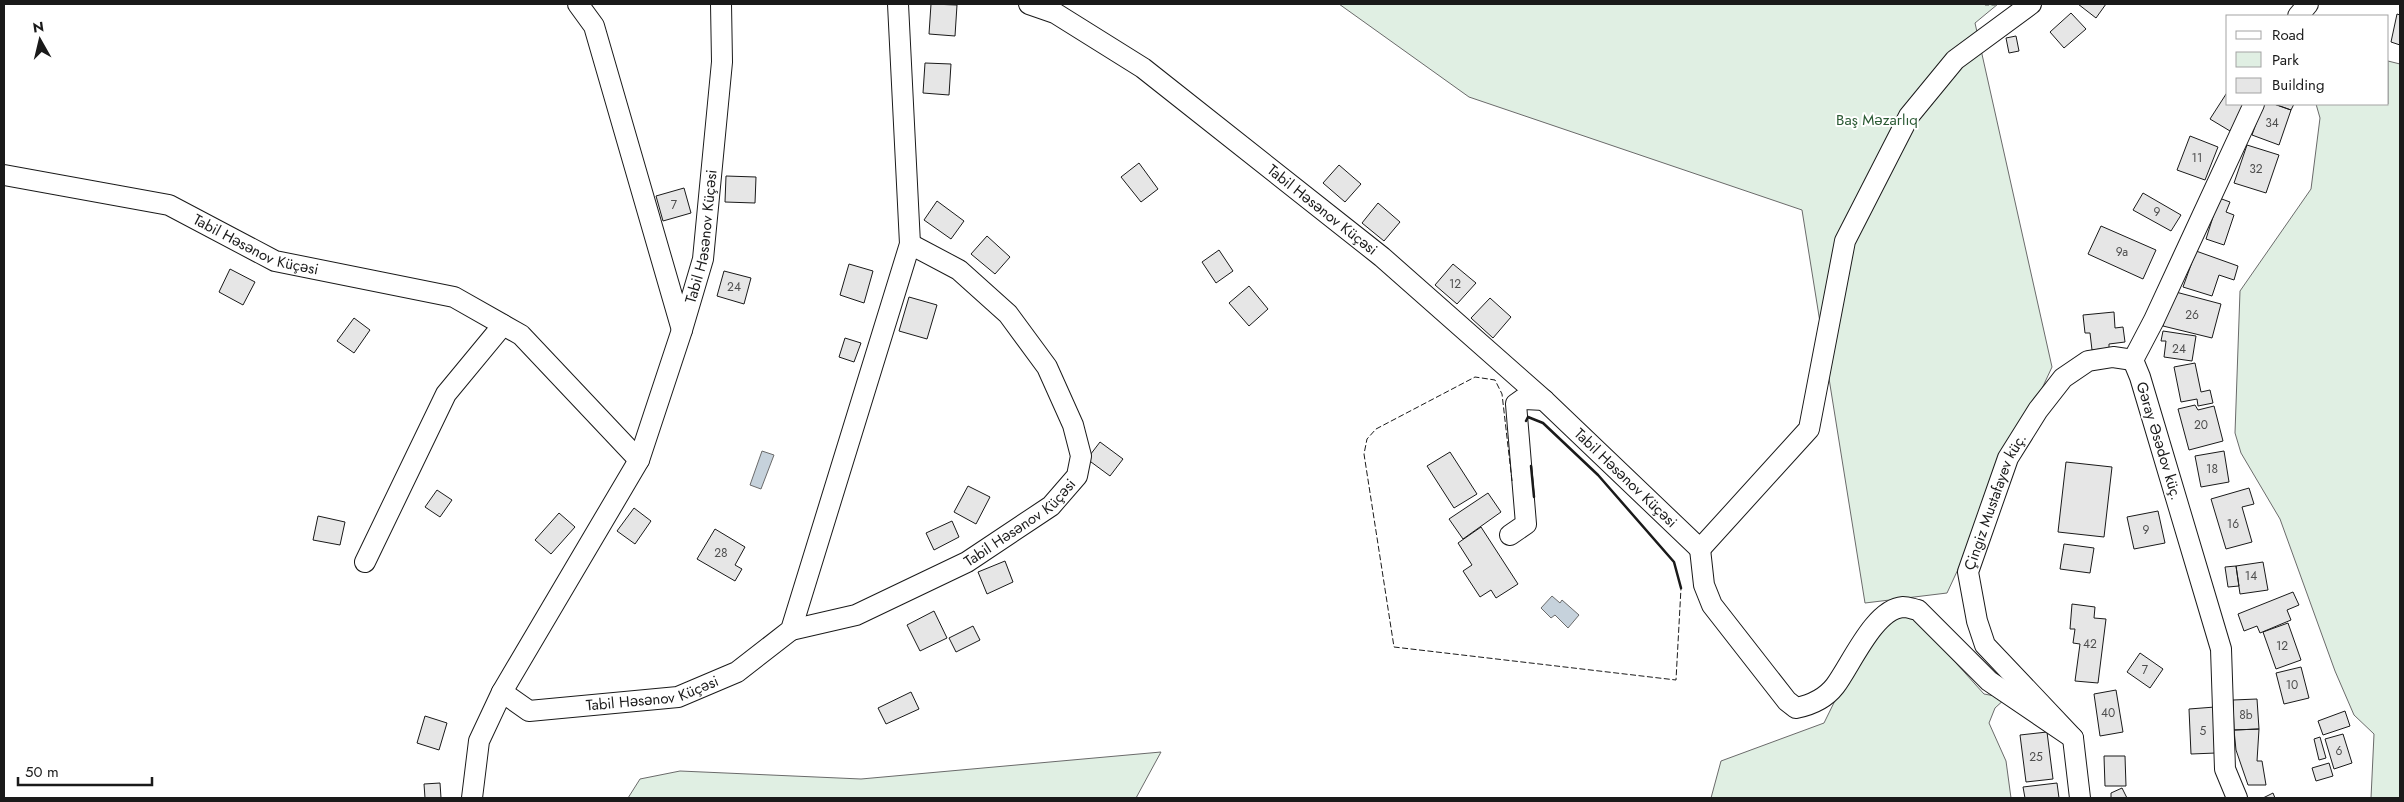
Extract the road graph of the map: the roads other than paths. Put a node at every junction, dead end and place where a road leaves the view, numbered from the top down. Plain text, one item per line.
1 (578, 4) edge
2 (721, 4) edge
3 (898, 4) edge
4 (1029, 4) edge
5 (2031, 4) edge
6 (2308, 4) edge
7 (2299, 15) edge
8 (2254, 105) edge
9 (4, 175) edge
10 (910, 244) junction
11 (503, 325) junction
12 (682, 330) junction
13 (2133, 360) junction
14 (1544, 400) junction
15 (639, 460) junction
16 (1510, 535) dead end
17 (1700, 549) junction
18 (365, 562) dead end
19 (791, 630) junction
20 (502, 692) junction
21 (2074, 738) junction
22 (472, 798) edge
23 (2080, 798) edge
24 (2238, 798) edge

1 - 12 street
2 - 12 street, Tabil Həsənov Küçəsi
3 - 10 street
4 - 14 street, Tabil Həsənov Küçəsi
5 - 17 street
6 - 7 street
8 - 13 street
9 - 11 street, Tabil Həsənov Küçəsi
10 - 19 street
10 - 19 street, Tabil Həsənov Küçəsi
11 - 15 street, Tabil Həsənov Küçəsi
11 - 18 street
12 - 15 street, Tabil Həsənov Küçəsi
13 - 21 street, Çingiz Mustafayev küç.
13 - 24 street, Gəray Əsədov küç.
14 - 16 street
14 - 17 street, Tabil Həsənov Küçəsi
15 - 20 street, Tabil Həsənov Küçəsi
17 - 21 street
19 - 20 street, Tabil Həsənov Küçəsi
20 - 22 street, Tabil Həsənov Küçəsi
21 - 23 street

